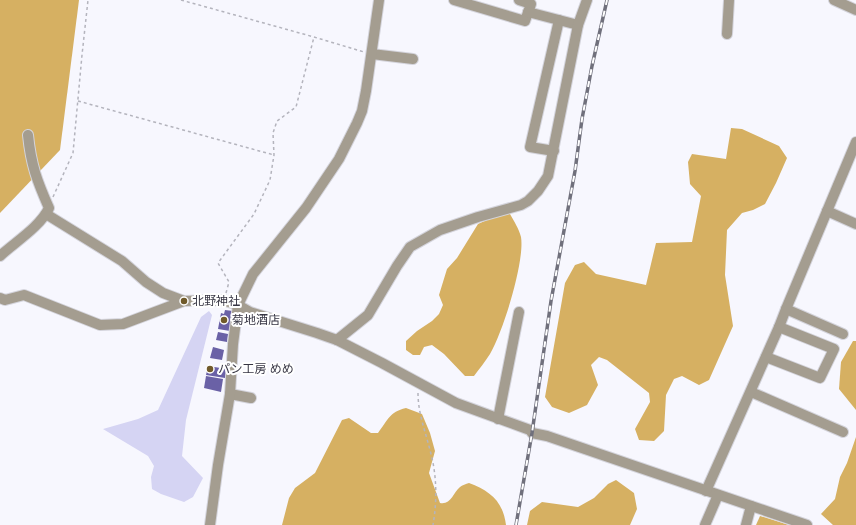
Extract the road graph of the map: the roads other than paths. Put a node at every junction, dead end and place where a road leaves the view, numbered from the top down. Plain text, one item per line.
1 (379, 0) edge
2 (454, 0) edge
3 (519, 0) edge
4 (587, 0) edge
5 (729, 0) edge
6 (834, 0) edge
7 (856, 10) edge
8 (528, 12) junction
9 (559, 20) junction
10 (578, 25) junction
11 (727, 34) dead end
12 (372, 54) junction
13 (413, 59) dead end
14 (28, 135) dead end
15 (856, 142) edge
16 (554, 151) junction
17 (47, 211) junction
18 (827, 211) junction
19 (856, 224) edge
20 (0, 256) edge
21 (0, 298) edge
22 (184, 301) junction
23 (238, 305) junction
24 (786, 309) junction
25 (519, 312) dead end
26 (780, 327) junction
27 (843, 334) dead end
28 (337, 340) junction
29 (766, 357) junction
30 (751, 392) junction
31 (230, 394) junction
32 (251, 398) dead end
33 (498, 418) junction
34 (843, 432) dead end
35 (706, 491) junction
36 (718, 495) junction
37 (751, 506) junction
38 (210, 525) edge
39 (705, 525) edge
40 (746, 525) edge
41 (807, 525) edge

1 - 12 street
2 - 8 street
3 - 8 street
4 - 10 street
5 - 11 street
6 - 7 street
8 - 9 street
9 - 10 street
9 - 16 street
10 - 16 street
12 - 13 street
12 - 23 street
14 - 17 street
15 - 18 street
16 - 28 street
17 - 20 street
17 - 22 street
18 - 19 street
18 - 24 street
21 - 22 street
22 - 23 street
23 - 28 street
23 - 31 street
24 - 26 street
24 - 27 street
25 - 33 street
26 - 29 street
26 - 29 street
28 - 33 street
29 - 30 street
30 - 34 street
30 - 35 street
31 - 32 street
31 - 38 street
33 - 35 street
35 - 36 street
36 - 37 street
36 - 39 street
37 - 40 street
37 - 41 street

